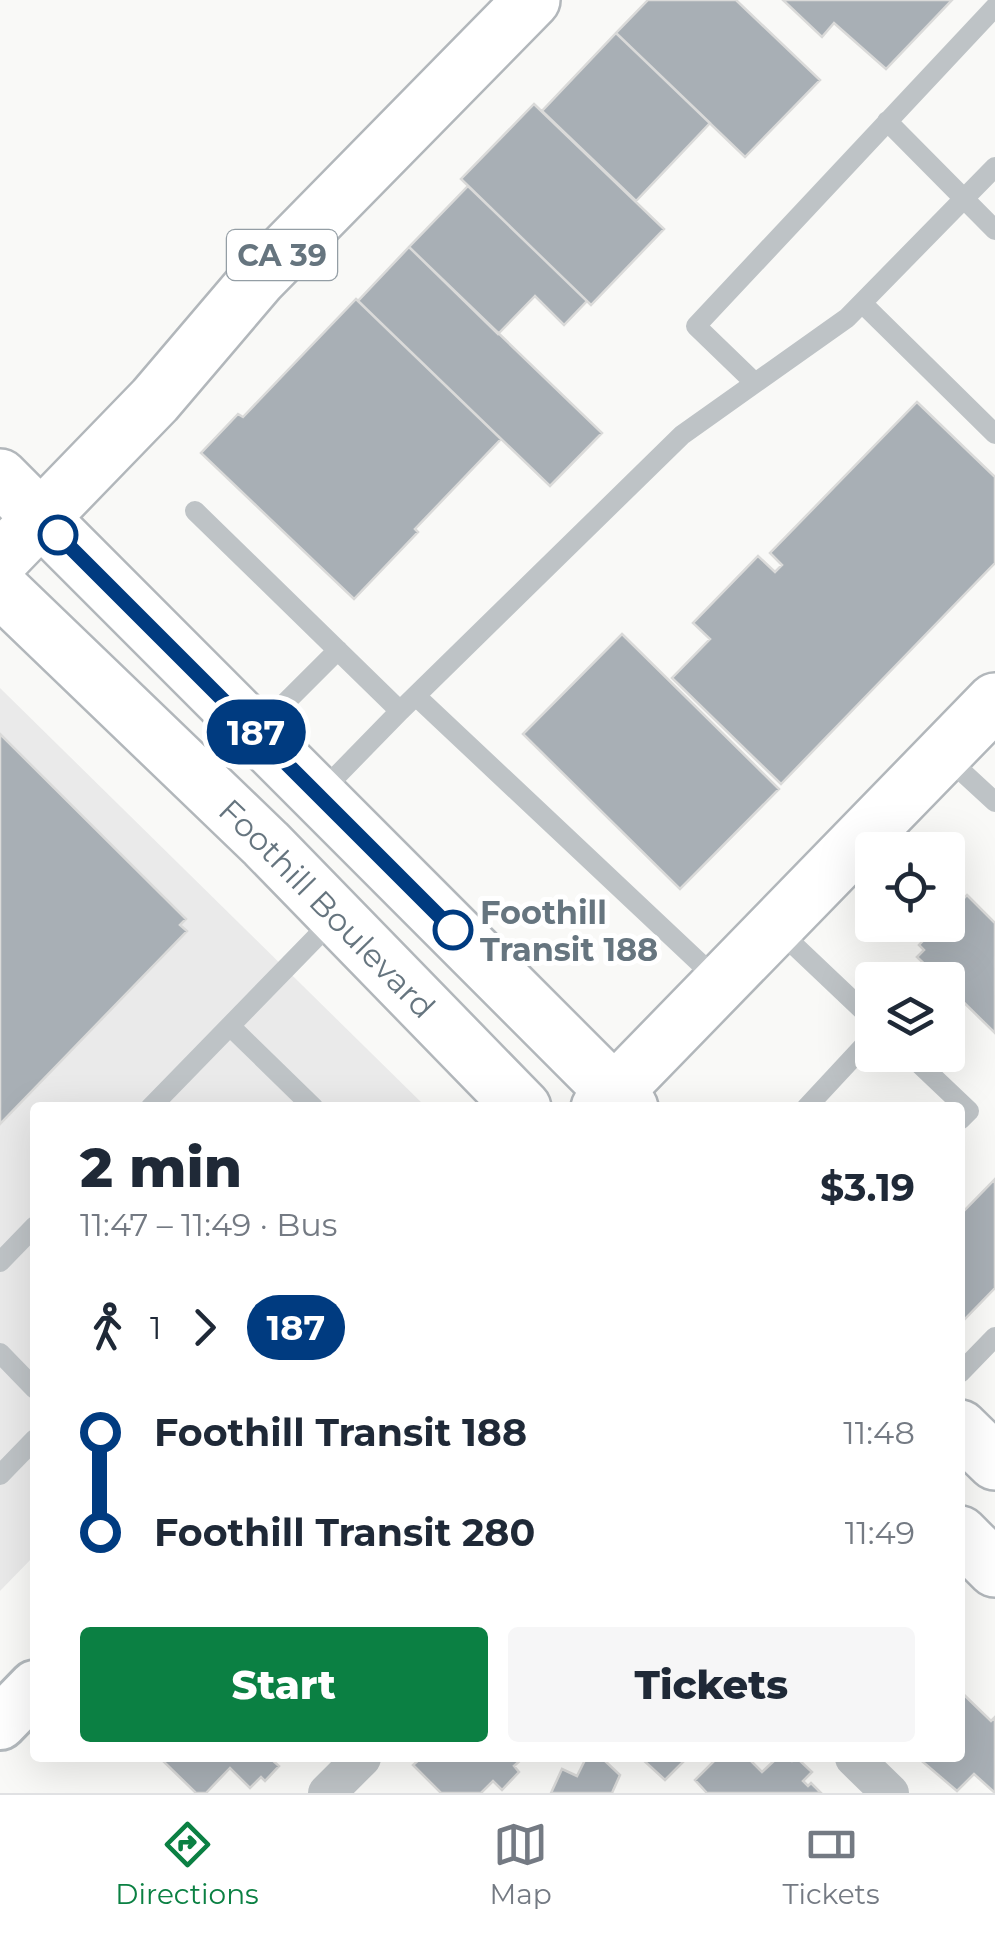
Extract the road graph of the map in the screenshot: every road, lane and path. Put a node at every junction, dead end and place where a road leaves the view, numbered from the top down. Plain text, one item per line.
1 (532, 0) edge
2 (995, 7) edge
3 (887, 122) junction
4 (995, 166) edge
5 (964, 198) junction
6 (995, 230) edge
7 (862, 303) junction
8 (755, 383) junction
9 (995, 434) edge
10 (0, 477) edge
11 (195, 511) dead end
12 (41, 517) junction
13 (0, 560) edge
14 (0, 588) edge
15 (338, 650) junction
16 (995, 701) edge
17 (408, 703) junction
18 (256, 732) junction
19 (943, 754) junction
20 (319, 794) junction
21 (995, 802) edge
22 (336, 917) junction
23 (776, 928) junction
24 (722, 983) junction
25 (855, 1004) edge
26 (230, 1026) junction
27 (855, 1055) edge
28 (928, 1072) edge
29 (156, 1102) edge
30 (308, 1102) edge
31 (517, 1102) edge
32 (614, 1102) edge
33 (812, 1102) edge
34 (960, 1102) edge
35 (30, 1231) edge
36 (0, 1262) edge
37 (995, 1338) edge
38 (0, 1353) edge
39 (965, 1368) edge
40 (30, 1384) edge
41 (965, 1433) edge
42 (30, 1443) edge
43 (995, 1462) edge
44 (0, 1475) edge
45 (965, 1539) edge
46 (995, 1569) edge
47 (30, 1692) edge
48 (0, 1723) edge
49 (358, 1762) edge
50 (858, 1762) edge
51 (327, 1793) edge
52 (890, 1793) edge

1 - 12 main road, CA 39
2 - 3 lane
3 - 5 lane
3 - 8 lane
4 - 5 lane
5 - 6 lane
5 - 7 lane
7 - 8 lane
7 - 9 lane
8 - 17 lane
10 - 12 main road
11 - 15 lane
12 - 13 main road, CA 39
12 - 18 main road
14 - 22 main road, Foothill Boulevard
15 - 17 lane
15 - 18 lane
16 - 19 main road
17 - 20 lane
17 - 24 lane
18 - 20 main road
19 - 21 lane
19 - 23 main road
20 - 32 main road
22 - 26 lane
22 - 31 main road, Foothill Boulevard
23 - 24 main road
23 - 25 lane
24 - 32 main road
26 - 29 lane
26 - 30 lane
27 - 33 lane
28 - 34 lane
35 - 36 lane
37 - 39 lane
38 - 40 lane
41 - 43 main road
42 - 44 lane
45 - 46 main road
47 - 48 main road
49 - 51 street
50 - 52 street

